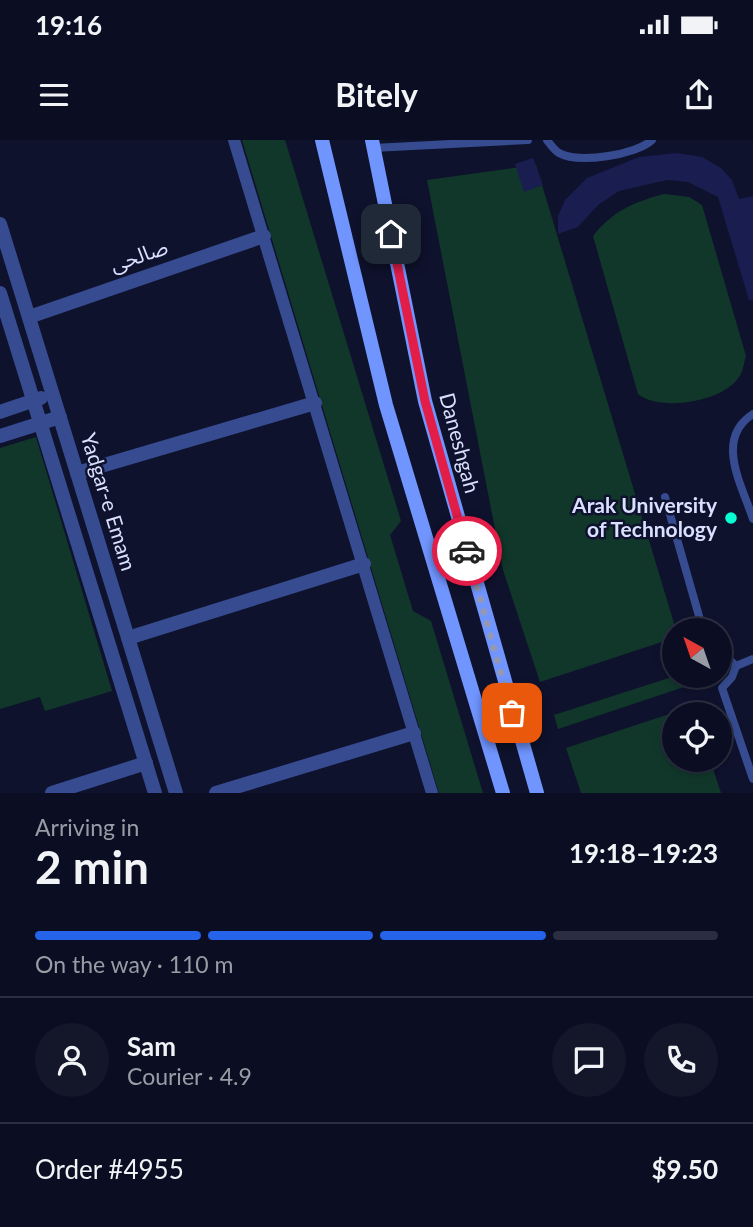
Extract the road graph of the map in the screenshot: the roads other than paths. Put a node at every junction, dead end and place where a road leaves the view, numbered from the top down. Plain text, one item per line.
1 (234, 140) edge
2 (322, 140) edge
3 (528, 140) edge
4 (547, 140) edge
5 (652, 140) edge
6 (373, 144) edge
7 (0, 224) edge
8 (264, 236) junction
9 (0, 293) edge
10 (29, 317) junction
11 (53, 395) junction
12 (33, 401) junction
13 (314, 402) junction
14 (0, 412) edge
15 (753, 414) edge
16 (60, 417) junction
17 (40, 423) junction
18 (0, 436) edge
19 (77, 473) junction
20 (665, 497) dead end
21 (753, 519) edge
22 (364, 564) junction
23 (700, 618) edge
24 (128, 638) junction
25 (753, 659) edge
26 (732, 662) edge
27 (736, 666) junction
28 (414, 733) junction
29 (146, 763) junction
30 (753, 779) edge
31 (52, 793) edge
32 (155, 793) edge
33 (176, 793) edge
34 (216, 793) edge
35 (432, 793) edge
36 (503, 793) edge
37 (537, 793) edge

1 - 8 street
2 - 36 main road
3 - 6 lane
4 - 5 lane
6 - 37 main road, Daneshgah
7 - 10 street, Yadgar-e Emam
8 - 10 street, صالحی
8 - 13 street
9 - 12 street, Yadgar-e Emam
10 - 11 street, Yadgar-e Emam
11 - 12 street
11 - 16 street, Yadgar-e Emam
12 - 14 street
12 - 17 street, Yadgar-e Emam
13 - 19 street
13 - 22 street
15 - 21 lane
16 - 17 street
16 - 19 street, Yadgar-e Emam
17 - 18 street
17 - 29 street, Yadgar-e Emam
19 - 24 street, Yadgar-e Emam
20 - 23 lane
22 - 24 street
22 - 28 street
24 - 33 street, Yadgar-e Emam
25 - 27 lane
26 - 27 lane
27 - 30 lane
28 - 34 street
28 - 35 street
29 - 31 street
29 - 32 street, Yadgar-e Emam

